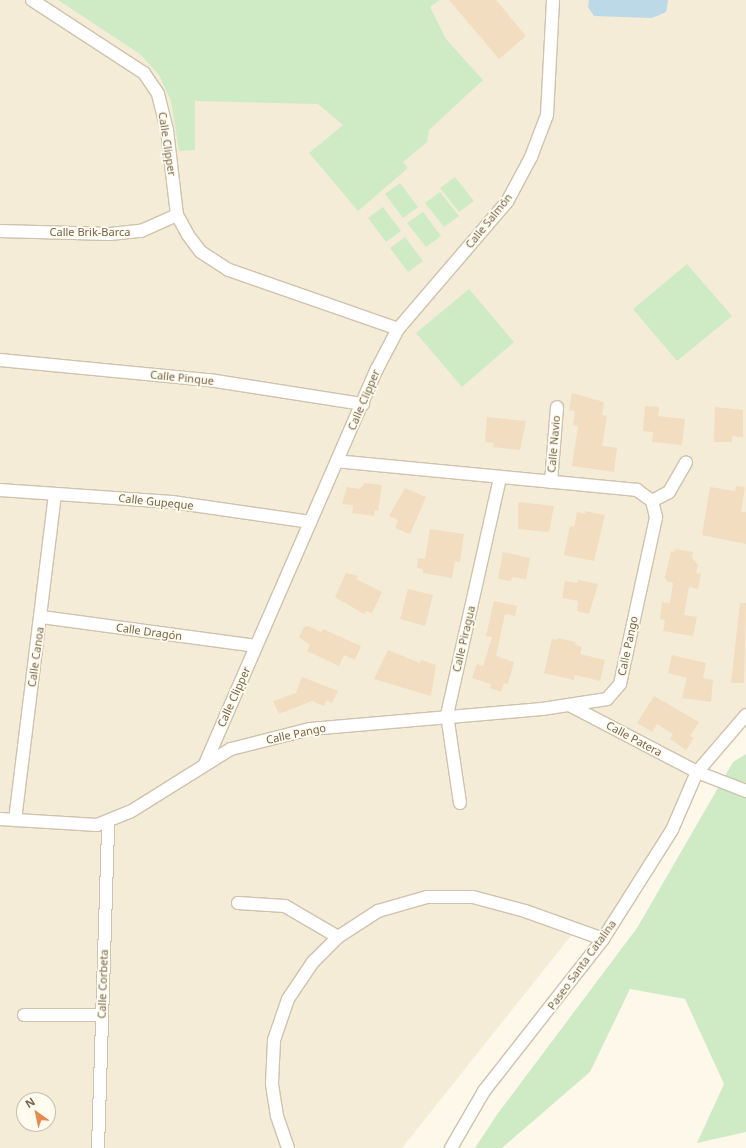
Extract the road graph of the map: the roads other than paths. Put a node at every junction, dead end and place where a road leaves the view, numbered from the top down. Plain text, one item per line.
1 (32, 0) edge
2 (553, 0) edge
3 (178, 215) junction
4 (0, 231) edge
5 (398, 329) junction
6 (0, 360) edge
7 (363, 404) junction
8 (557, 407) dead end
9 (338, 461) junction
10 (686, 462) dead end
11 (500, 477) junction
12 (551, 482) junction
13 (0, 490) edge
14 (55, 494) junction
15 (652, 501) junction
16 (311, 522) junction
17 (42, 617) junction
18 (256, 646) junction
19 (571, 706) junction
20 (448, 715) junction
21 (746, 715) edge
22 (741, 724) edge
23 (205, 764) junction
24 (697, 772) junction
25 (746, 791) edge
26 (460, 803) dead end
27 (0, 819) edge
28 (15, 820) junction
29 (108, 821) junction
30 (238, 903) dead end
31 (338, 937) junction
32 (603, 939) junction
33 (24, 1015) dead end
34 (102, 1015) junction
35 (98, 1148) edge
36 (288, 1148) edge
37 (451, 1148) edge

1 - 3 street, Calle Clipper
2 - 5 street, Calle Salmón
3 - 4 street, Calle Brik-Barca
3 - 5 street, Calle Clipper
5 - 7 street, Calle Clipper
6 - 7 street, Calle Pinque
7 - 9 street, Calle Clipper
8 - 12 street, Calle Navio
9 - 11 street
9 - 16 street, Calle Clipper
10 - 15 street
11 - 12 street
11 - 20 street, Calle Piragua
12 - 15 street
13 - 14 street, Calle Gupeque
14 - 16 street, Calle Gupeque
14 - 17 street, Calle Canoa
15 - 19 street, Calle Pango
16 - 18 street, Calle Clipper
17 - 18 street, Calle Dragón
17 - 28 street, Calle Canoa
18 - 23 street, Calle Clipper
19 - 20 street, Calle Pango
19 - 24 street, Calle Patera
20 - 23 street, Calle Pango
20 - 26 street, Calle Piragua
21 - 22 street, Paseo Santa Catalina
22 - 24 street, Paseo Santa Catalina
23 - 29 street
24 - 25 street, Calle Patera
24 - 32 street, Paseo Santa Catalina
27 - 28 street
28 - 29 street
29 - 34 street, Calle Corbeta
30 - 31 street
31 - 32 street
31 - 36 street
32 - 37 street, Paseo Santa Catalina
33 - 34 street
34 - 35 street, Calle Corbeta

